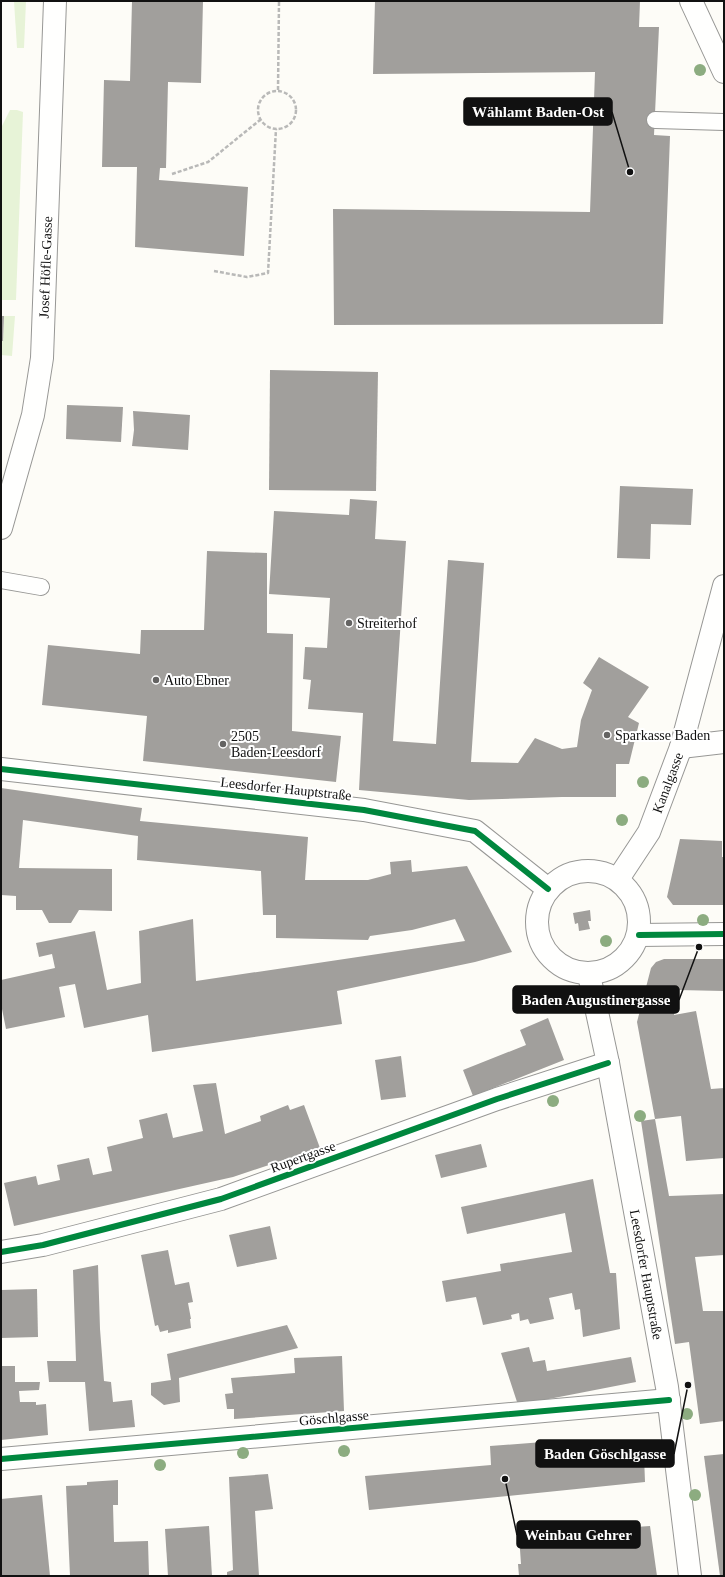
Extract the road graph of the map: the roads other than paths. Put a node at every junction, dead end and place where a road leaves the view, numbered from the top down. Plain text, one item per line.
1 (55, 1) edge
2 (692, 1) edge
3 (724, 72) edge
4 (655, 120) dead end
5 (724, 122) edge
6 (1, 528) edge
7 (1, 580) edge
8 (724, 586) edge
9 (41, 587) dead end
10 (724, 742) edge
11 (681, 747) junction
12 (1, 769) edge
13 (618, 879) junction
14 (548, 889) junction
15 (724, 934) edge
16 (639, 936) junction
17 (589, 975) junction
18 (608, 1062) junction
19 (1, 1252) edge
20 (669, 1400) junction
21 (1, 1459) edge
22 (690, 1576) edge

1 - 6 street, Josef Höfle-Gasse
2 - 3 street
4 - 5 lane
7 - 9 lane
8 - 11 street, Kanalgasse
10 - 11 street
11 - 13 street, Kanalgasse
12 - 14 street, Leesdorfer Hauptstraße
13 - 14 street
13 - 16 street
14 - 17 street
15 - 16 street
16 - 17 street
17 - 18 street, Leesdorfer Hauptstraße
18 - 19 street, Rupertgasse
18 - 20 street, Leesdorfer Hauptstraße
20 - 21 street, Göschlgasse
20 - 22 street, Leesdorfer Hauptstraße

